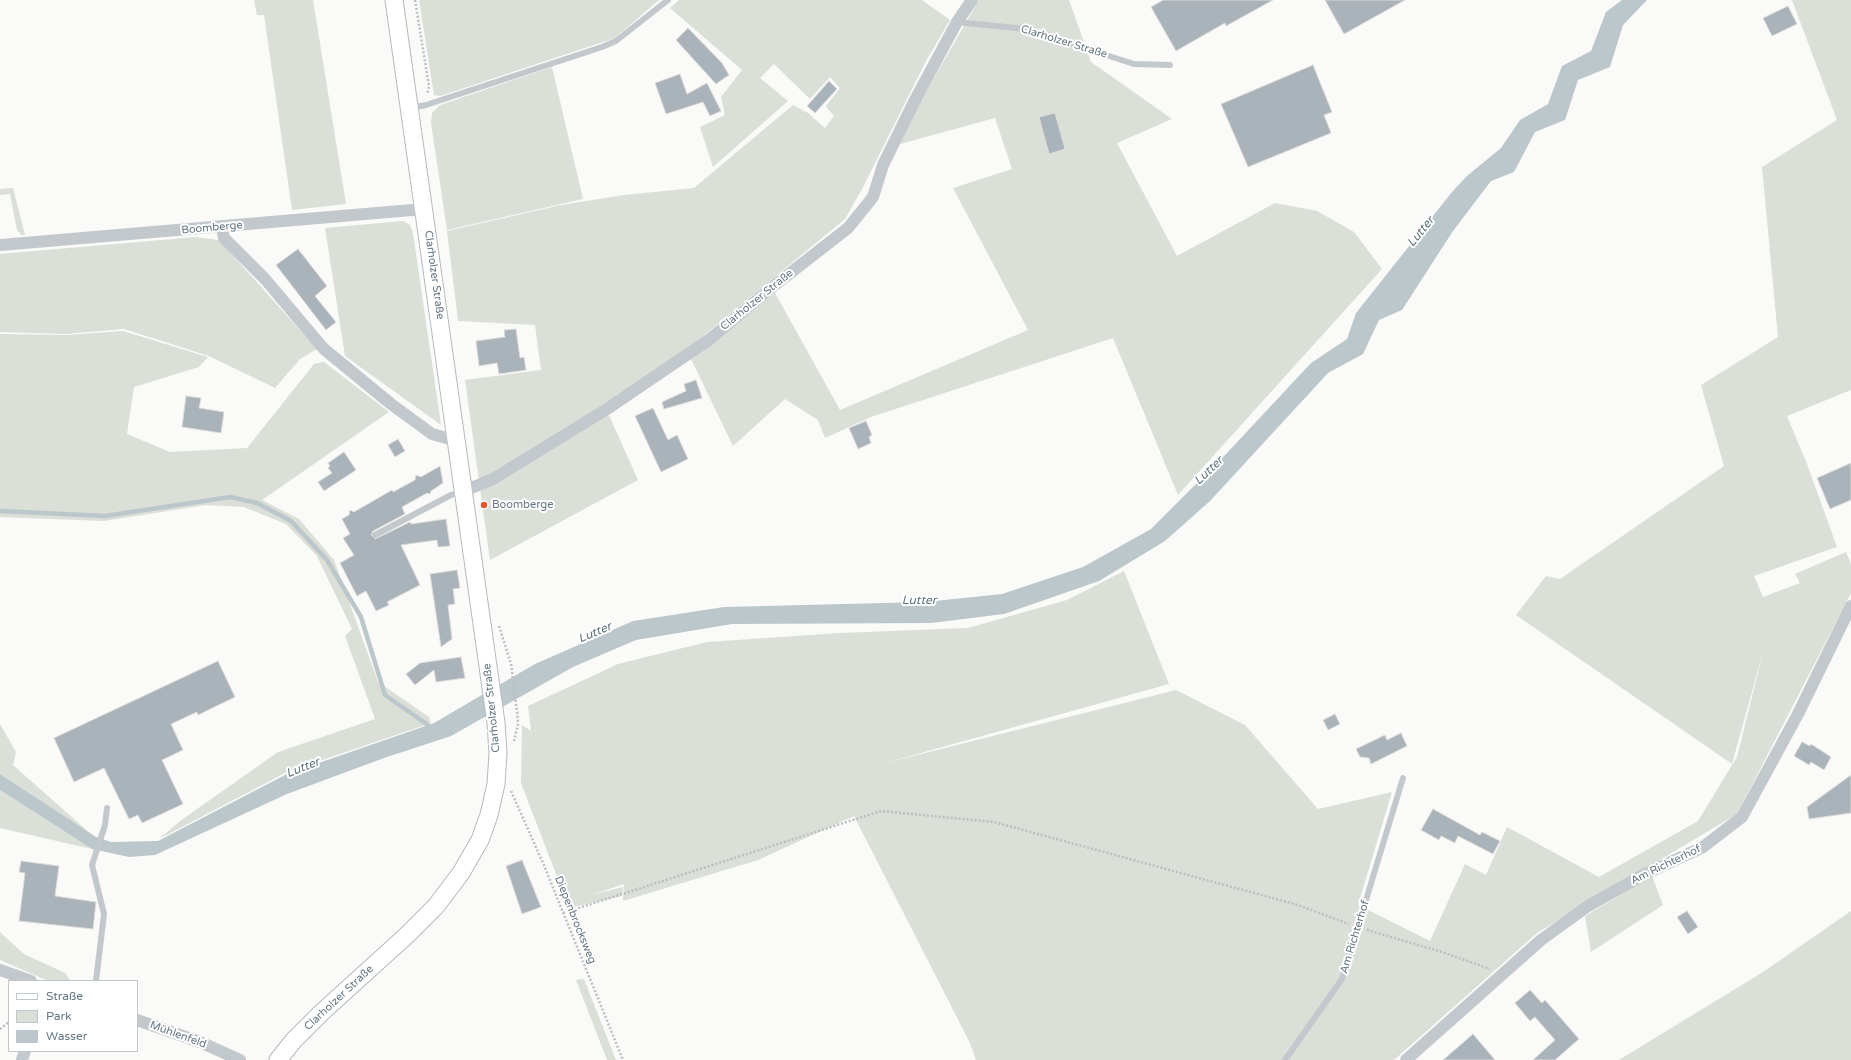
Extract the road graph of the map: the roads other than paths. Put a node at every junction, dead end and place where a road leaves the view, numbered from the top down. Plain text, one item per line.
1 (394, 0) edge
2 (668, 0) edge
3 (972, 0) edge
4 (957, 22) junction
5 (1170, 65) dead end
6 (410, 109) junction
7 (424, 209) junction
8 (222, 227) junction
9 (0, 245) edge
10 (457, 441) junction
11 (464, 491) junction
12 (375, 535) dead end
13 (1851, 606) edge
14 (1403, 778) dead end
15 (107, 808) dead end
16 (0, 970) edge
17 (28, 980) edge
18 (96, 980) edge
19 (138, 1020) edge
20 (240, 1060) edge
21 (278, 1060) edge
22 (1285, 1060) edge
23 (1406, 1060) edge

1 - 6 street, Clarholzer Straße
2 - 6 lane
3 - 4 street, Clarholzer Straße
4 - 5 lane, Clarholzer Straße
4 - 11 street, Clarholzer Straße
6 - 7 street, Clarholzer Straße
7 - 8 street, Boomberge
7 - 10 street, Clarholzer Straße
8 - 9 street, Boomberge
8 - 10 street
10 - 11 street, Clarholzer Straße
11 - 12 lane
11 - 21 street, Clarholzer Straße
13 - 23 street, Am Richterhof
14 - 22 lane, Am Richterhof
15 - 18 lane
16 - 17 street
19 - 20 street, Mühlenfeld

